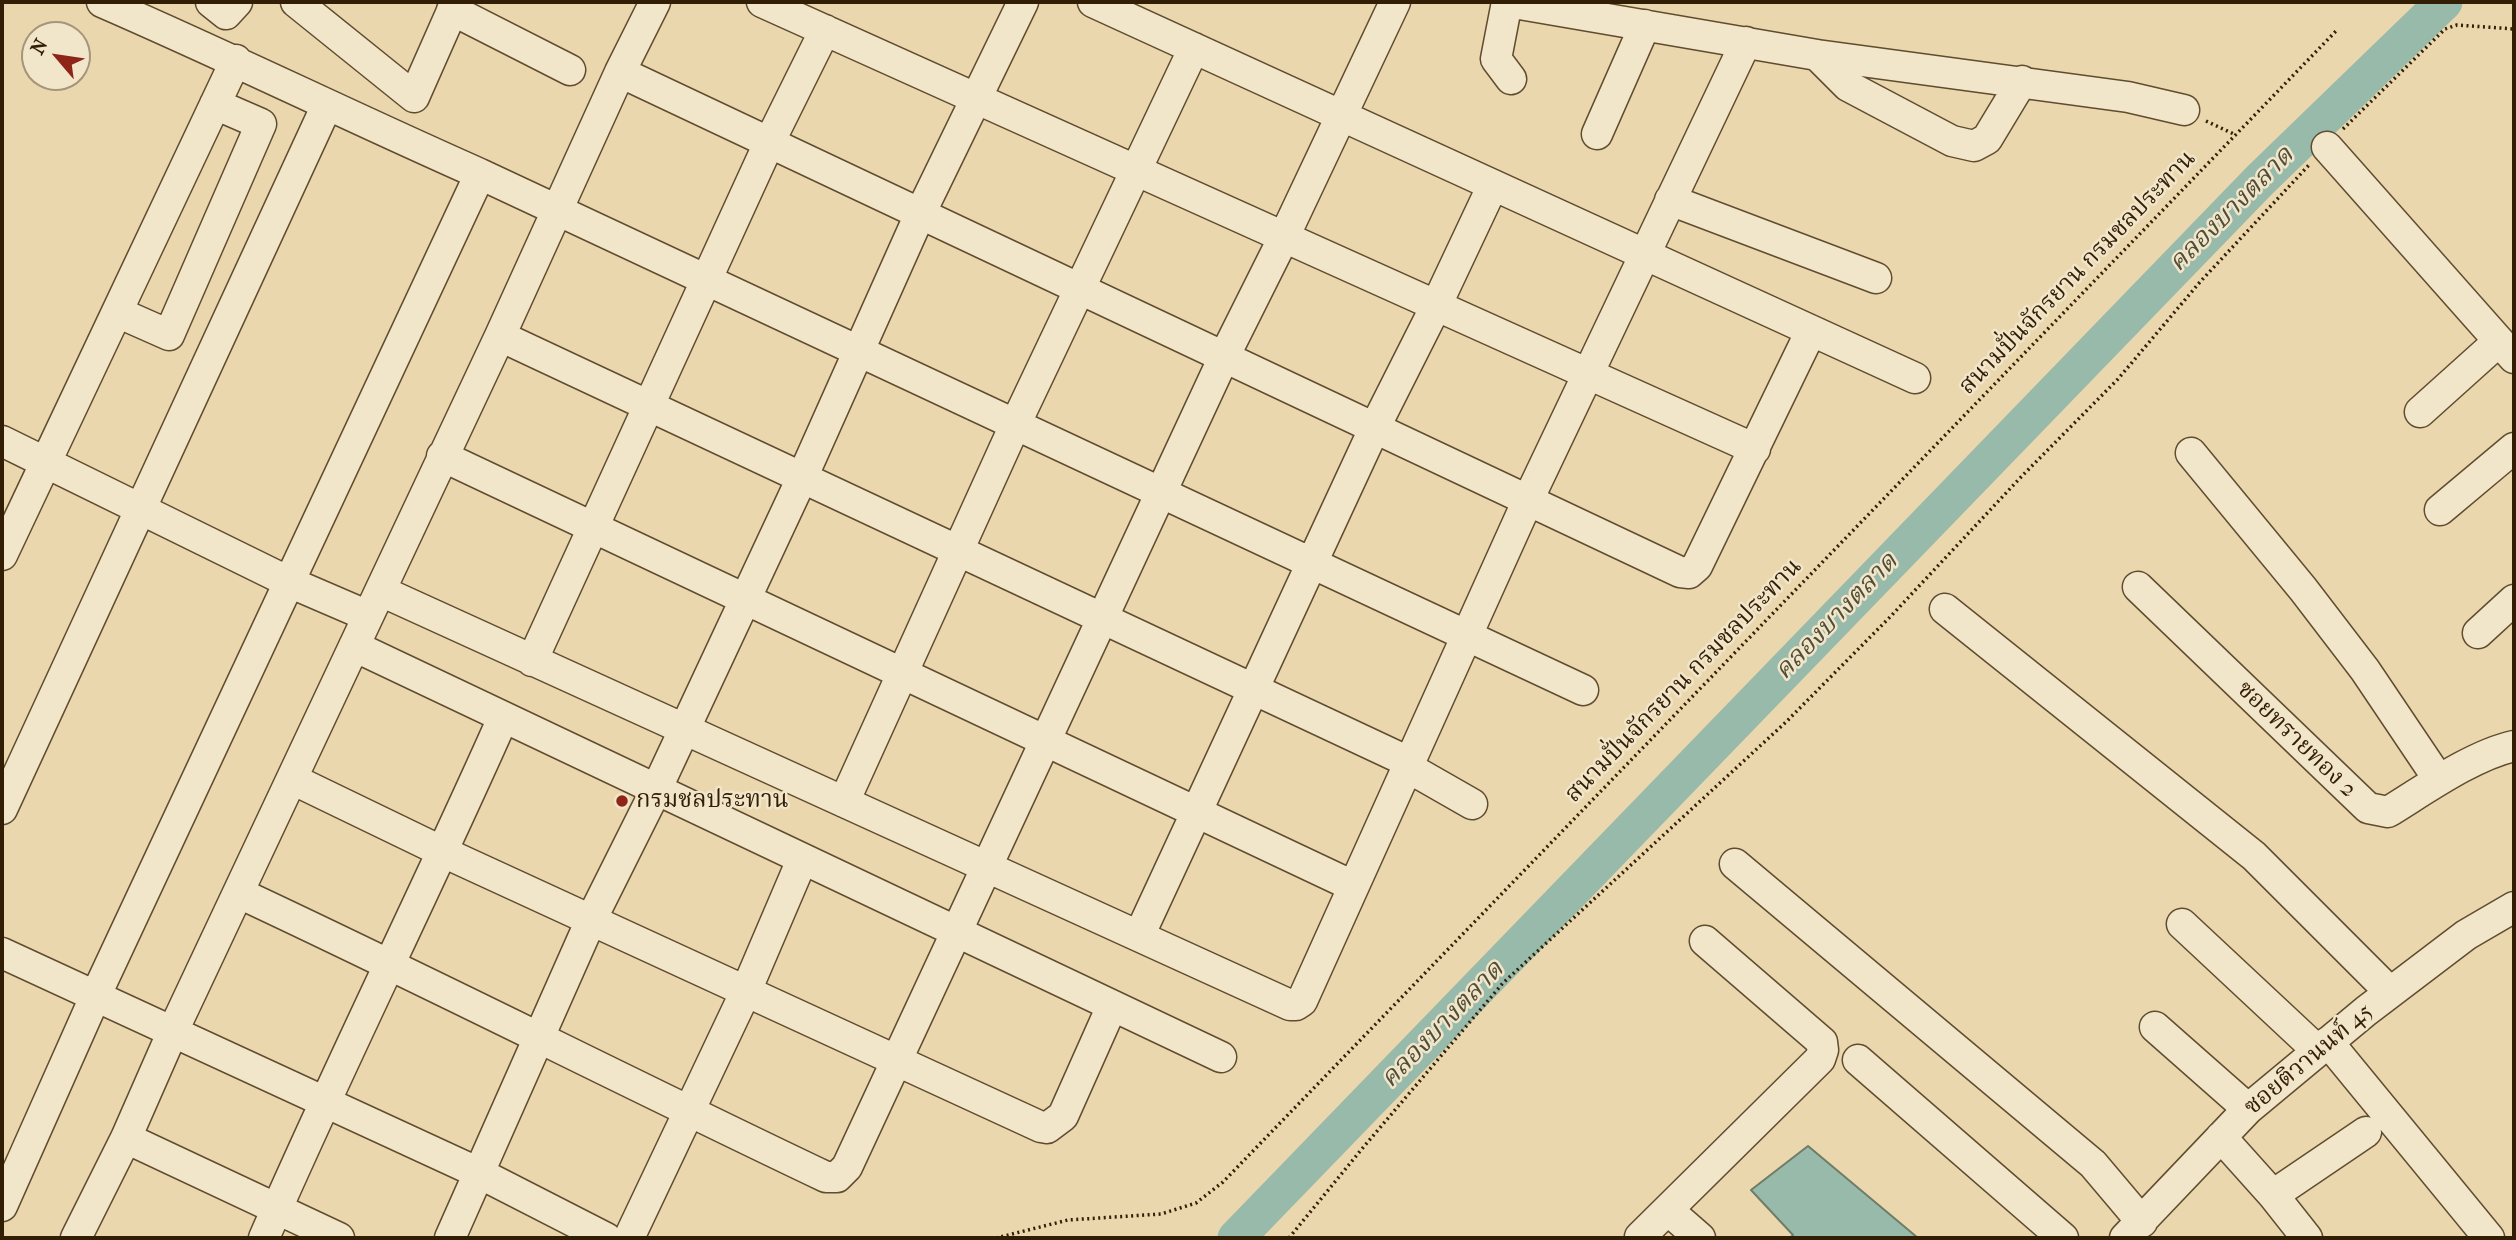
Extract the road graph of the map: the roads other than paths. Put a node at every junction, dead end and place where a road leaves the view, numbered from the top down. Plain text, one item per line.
1 (102, 2) edge
2 (211, 2) edge
3 (237, 2) edge
4 (296, 2) edge
5 (655, 2) edge
6 (762, 2) edge
7 (1023, 2) edge
8 (1093, 2) edge
9 (1395, 2) edge
10 (1507, 2) edge
11 (454, 6) edge
12 (1646, 24) junction
13 (825, 30) junction
14 (1746, 41) junction
15 (1194, 48) junction
16 (1816, 55) junction
17 (236, 60) junction
18 (570, 70) dead end
19 (620, 72) junction
20 (1511, 79) dead end
21 (2022, 81) junction
22 (977, 99) junction
23 (215, 104) junction
24 (327, 105) junction
25 (2184, 110) road end
26 (1342, 115) junction
27 (1597, 134) dead end
28 (769, 143) junction
29 (2327, 147) road end
30 (1137, 171) junction
31 (480, 174) junction
32 (1493, 185) junction
33 (1670, 200) junction
34 (557, 210) junction
35 (920, 214) junction
36 (1284, 237) junction
37 (1644, 254) junction
38 (1876, 278) dead end
39 (707, 281) junction
40 (1079, 289) junction
41 (1436, 306) junction
42 (117, 312) junction
43 (1811, 331) junction
44 (500, 335) junction
45 (2506, 350) edge
46 (858, 352) junction
47 (1224, 356) junction
48 (1589, 374) junction
49 (1915, 378) dead end
50 (650, 407) junction
51 (2420, 412) dead end
52 (1015, 425) junction
53 (1374, 429) junction
54 (2, 441) edge
55 (2514, 448) edge
56 (1755, 449) junction
57 (2191, 453) dead end
58 (442, 456) junction
59 (47, 462) junction
60 (802, 478) junction
61 (1162, 493) junction
62 (1528, 500) junction
63 (141, 509) junction
64 (2440, 510) dead end
65 (592, 527) junction
66 (959, 551) junction
67 (2, 555) edge
68 (1313, 564) junction
69 (289, 582) junction
70 (2138, 587) dead end
71 (743, 599) junction
72 (2514, 600) edge
73 (374, 603) junction
74 (1945, 609) dead end
75 (1104, 618) junction
76 (2478, 633) dead end
77 (1468, 636) junction
78 (354, 646) junction
79 (532, 661) junction
80 (901, 673) junction
81 (1255, 690) junction
82 (1583, 690) dead end
83 (503, 718) junction
84 (685, 729) junction
85 (1044, 740) junction
86 (2514, 746) edge
87 (1410, 765) junction
88 (292, 779) junction
89 (2439, 780) junction
90 (656, 790) junction
91 (844, 802) junction
92 (1472, 804) dead end
93 (2, 809) edge
94 (1196, 812) junction
95 (443, 852) junction
96 (802, 860) junction
97 (1735, 864) dead end
98 (986, 866) junction
99 (1353, 886) junction
100 (239, 893) junction
101 (2514, 907) edge
102 (591, 920) junction
103 (2182, 924) dead end
104 (955, 931) junction
105 (1139, 936) junction
106 (1705, 941) dead end
107 (2, 953) edge
108 (391, 964) junction
109 (746, 991) junction
110 (2390, 992) junction
111 (95, 997) junction
112 (1112, 1006) junction
113 (2155, 1027) dead end
114 (173, 1031) junction
115 (538, 1037) junction
116 (2323, 1047) junction
117 (1221, 1057) dead end
118 (1858, 1060) dead end
119 (894, 1061) junction
120 (325, 1103) junction
121 (2248, 1109) junction
122 (689, 1112) junction
123 (2366, 1132) dead end
124 (2221, 1137) junction
125 (126, 1138) junction
126 (479, 1173) junction
127 (2273, 1195) junction
128 (2, 1206) edge
129 (277, 1209) junction
130 (1669, 1211) junction
131 (2134, 1230) edge
132 (1640, 1237) edge
133 (76, 1238) edge
134 (264, 1238) edge
135 (339, 1238) edge
136 (450, 1238) edge
137 (606, 1238) edge
138 (629, 1238) edge
139 (1700, 1238) edge
140 (2063, 1238) edge
141 (2306, 1238) edge
142 (2489, 1238) edge

1 - 17 street
2 - 3 street
4 - 11 street
5 - 19 street
6 - 13 street
7 - 22 street
8 - 15 street
9 - 26 street
10 - 12 street
10 - 20 street
11 - 18 street
12 - 14 street
12 - 27 street
13 - 22 street
13 - 28 street
14 - 16 street
14 - 33 street
15 - 26 street
15 - 30 street
16 - 21 street
16 - 21 street
17 - 23 street
17 - 24 street
19 - 28 street
19 - 34 street
21 - 25 street
22 - 30 street
22 - 35 street
23 - 42 street
23 - 42 street
24 - 31 street
24 - 63 street
26 - 32 street
26 - 36 street
28 - 35 street
28 - 39 street
29 - 45 street
30 - 36 street
30 - 40 street
31 - 34 street
31 - 69 street
32 - 37 street
32 - 41 street
33 - 37 street
33 - 38 street
34 - 39 street
34 - 44 street
35 - 40 street
35 - 46 street
36 - 41 street
36 - 47 street
37 - 43 street
37 - 48 street
39 - 46 street
39 - 50 street
40 - 47 street
40 - 52 street
41 - 48 street
41 - 53 street
42 - 59 street
43 - 49 street
43 - 56 street
44 - 50 street
44 - 58 street
45 - 51 street
46 - 52 street
46 - 60 street
47 - 53 street
47 - 61 street
48 - 56 street
48 - 62 street
50 - 60 street
50 - 65 street
52 - 61 street
52 - 66 street
53 - 62 street
53 - 68 street
54 - 59 street
55 - 64 street
56 - 62 street
57 - 89 street
58 - 65 street
58 - 73 street
59 - 63 street
59 - 67 street
60 - 66 street
60 - 71 street
61 - 68 street
61 - 75 street
62 - 77 street
63 - 69 street
63 - 93 street
65 - 71 street
65 - 79 street
66 - 75 street
66 - 80 street
68 - 77 street
68 - 81 street
69 - 73 street
69 - 111 street
70 - 89 street, ซอยทรายทอง 2
71 - 80 street
71 - 84 street
72 - 76 street
73 - 78 street
73 - 79 street
74 - 110 street
75 - 81 street
75 - 85 street
77 - 82 street
77 - 87 street
78 - 83 street
78 - 88 street
79 - 84 street
80 - 85 street
80 - 91 street
81 - 87 street
81 - 94 street
83 - 90 street
83 - 95 street
84 - 90 street
84 - 91 street
85 - 94 street
85 - 98 street
86 - 89 street, ซอยทรายทอง 2
87 - 92 street
87 - 99 street
88 - 95 street
88 - 100 street
90 - 96 street
90 - 102 street
91 - 98 street
94 - 99 street
94 - 105 street
95 - 102 street
95 - 108 street
96 - 104 street
96 - 109 street
97 - 131 street
98 - 104 street
98 - 105 street
99 - 105 street
100 - 108 street
100 - 114 street
101 - 110 street, ซอยติวานนท์ 45
102 - 109 street
102 - 115 street
103 - 116 street
104 - 112 street
104 - 119 street
106 - 130 street
107 - 111 street
108 - 115 street
108 - 120 street
109 - 119 street
109 - 122 street
110 - 116 street, ซอยติวานนท์ 45
111 - 114 street
111 - 128 street
112 - 117 street
112 - 119 street
113 - 121 street
114 - 120 street
114 - 125 street
115 - 122 street
115 - 126 street
116 - 121 street, ซอยติวานนท์ 45
116 - 142 street
118 - 140 street
119 - 122 street
120 - 126 street
120 - 129 street
121 - 124 street, ซอยติวานนท์ 45
122 - 138 street
123 - 127 street
124 - 127 street
124 - 131 street, ซอยติวานนท์ 45
125 - 129 street
125 - 133 street
126 - 136 street
126 - 137 street
127 - 141 street
129 - 134 street
129 - 135 street
130 - 132 street
130 - 139 street

